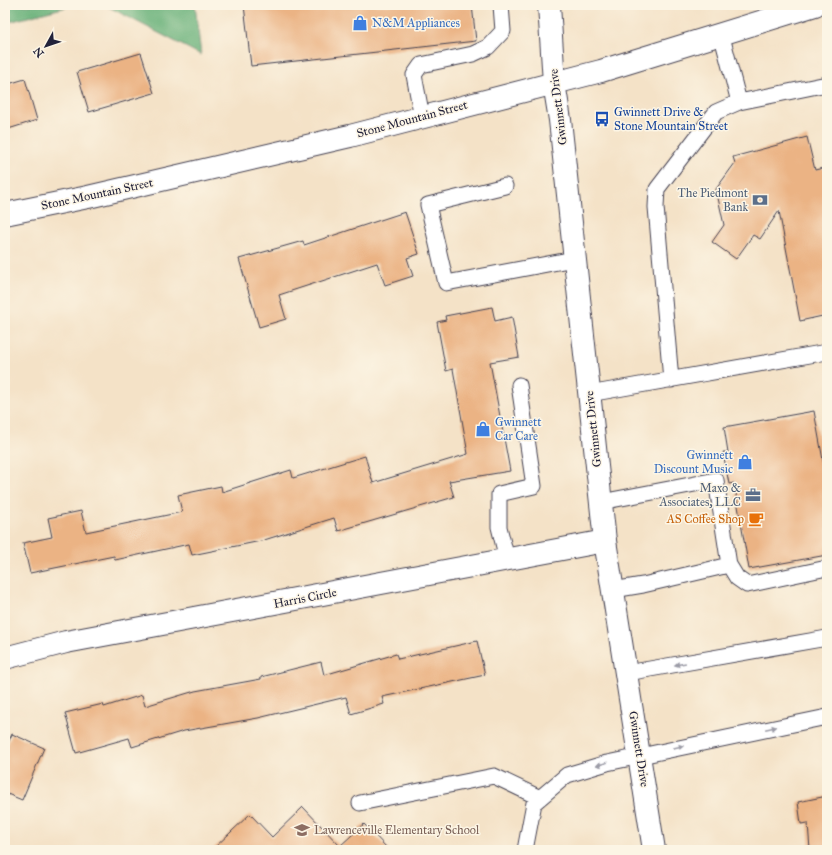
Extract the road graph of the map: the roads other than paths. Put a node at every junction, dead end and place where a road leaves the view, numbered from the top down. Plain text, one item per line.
1 (501, 5) edge
2 (549, 5) edge
3 (815, 5) edge
4 (769, 12) edge
5 (721, 34) junction
6 (554, 83) junction
7 (827, 84) edge
8 (739, 102) junction
9 (422, 117) junction
10 (505, 186) dead end
11 (5, 214) edge
12 (574, 259) junction
13 (827, 352) edge
14 (671, 380) junction
15 (520, 385) dead end
16 (589, 394) junction
17 (601, 502) junction
18 (605, 541) junction
19 (507, 559) junction
20 (729, 565) junction
21 (827, 568) edge
22 (613, 590) junction
23 (827, 638) edge
24 (5, 658) edge
25 (628, 673) junction
26 (827, 717) edge
27 (640, 756) junction
28 (540, 798) junction
29 (360, 803) dead end
30 (525, 850) edge
31 (654, 850) edge

1 - 9 lane
2 - 6 street, Gwinnett Drive
3 - 4 street, Stone Mountain Street
4 - 5 street, Stone Mountain Street
5 - 6 street, Stone Mountain Street
5 - 8 lane
6 - 9 street, Stone Mountain Street
6 - 12 street, Gwinnett Drive
7 - 8 lane
8 - 14 lane
9 - 11 street, Stone Mountain Street
10 - 12 lane
12 - 16 street, Gwinnett Drive
13 - 14 lane
14 - 16 lane
15 - 19 lane
16 - 17 street, Gwinnett Drive
17 - 18 street, Gwinnett Drive
17 - 20 lane
18 - 19 street, Harris Circle
18 - 22 street, Gwinnett Drive
19 - 24 street, Harris Circle
20 - 21 lane
20 - 22 lane
22 - 25 street, Gwinnett Drive
23 -> 25 lane
25 - 27 street, Gwinnett Drive
27 -> 26 lane
27 -> 28 lane
27 - 31 street, Gwinnett Drive
28 - 29 lane
28 - 30 lane

